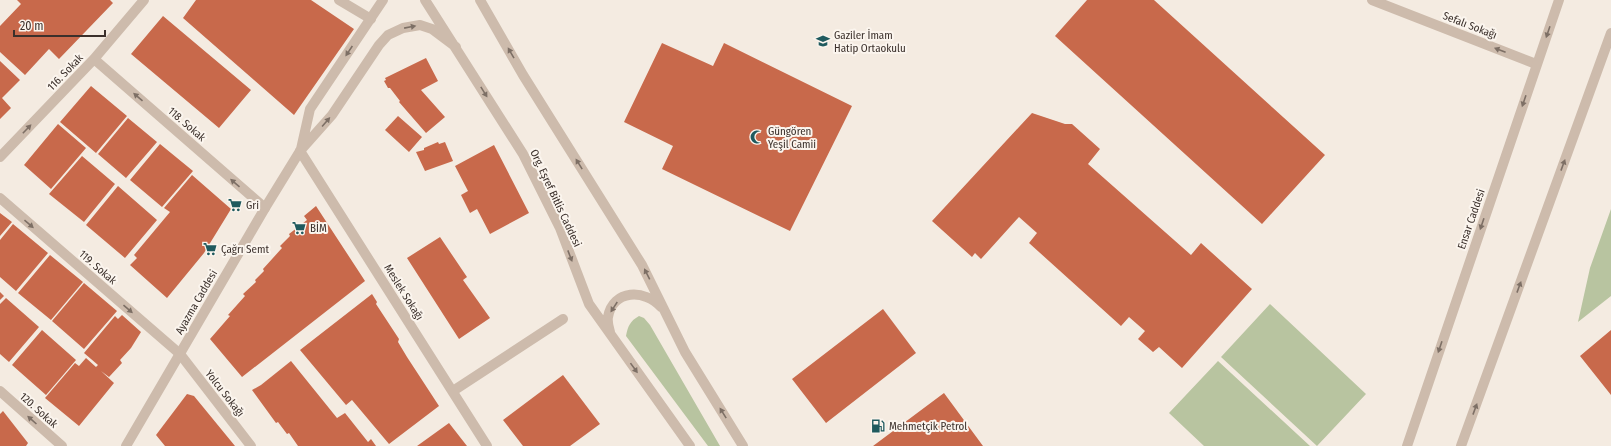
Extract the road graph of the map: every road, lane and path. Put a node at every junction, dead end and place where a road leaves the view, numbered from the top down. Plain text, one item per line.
1 (144, 0) edge
2 (339, 0) edge
3 (382, 0) edge
4 (425, 0) edge
5 (480, 0) edge
6 (1372, 0) edge
7 (1559, 0) edge
8 (371, 19) junction
9 (1611, 33) edge
10 (456, 47) junction
11 (94, 59) junction
12 (1536, 64) junction
13 (300, 151) junction
14 (0, 157) edge
15 (0, 198) edge
16 (265, 208) junction
17 (667, 315) junction
18 (563, 319) dead end
19 (610, 335) junction
20 (180, 354) junction
21 (0, 391) edge
22 (453, 391) junction
23 (62, 446) edge
24 (126, 446) edge
25 (251, 446) edge
26 (487, 446) edge
27 (690, 446) edge
28 (743, 446) edge
29 (1407, 446) edge
30 (1461, 446) edge

1 - 11 street, 116. Sokak
2 - 8 street
3 - 8 street, Ayazma Caddesi
4 - 10 street, Org. Eşref Bitlis Caddesi
17 -> 5 street
12 -> 6 street, Sefalı Sokağı
7 -> 12 street, Ensar Caddesi
8 -> 13 street, Ayazma Caddesi
30 -> 9 street
13 -> 10 street, Ayazma Caddesi
10 -> 19 street, Org. Eşref Bitlis Caddesi
14 -> 11 street, 116. Sokak
16 -> 11 street, 118. Sokak
12 -> 29 street, Ensar Caddesi
13 - 16 street, Ayazma Caddesi
13 - 22 street, Meslek Sokağı
15 -> 20 street, 119. Sokak
16 - 20 street, Ayazma Caddesi
17 -> 19 street
28 -> 17 street
18 - 22 street
19 -> 27 street, Org. Eşref Bitlis Caddesi
20 - 24 street, Ayazma Caddesi
20 - 25 street, Yolcu Sokağı
23 -> 21 street, 120. Sokak
22 - 26 street, Meslek Sokağı

